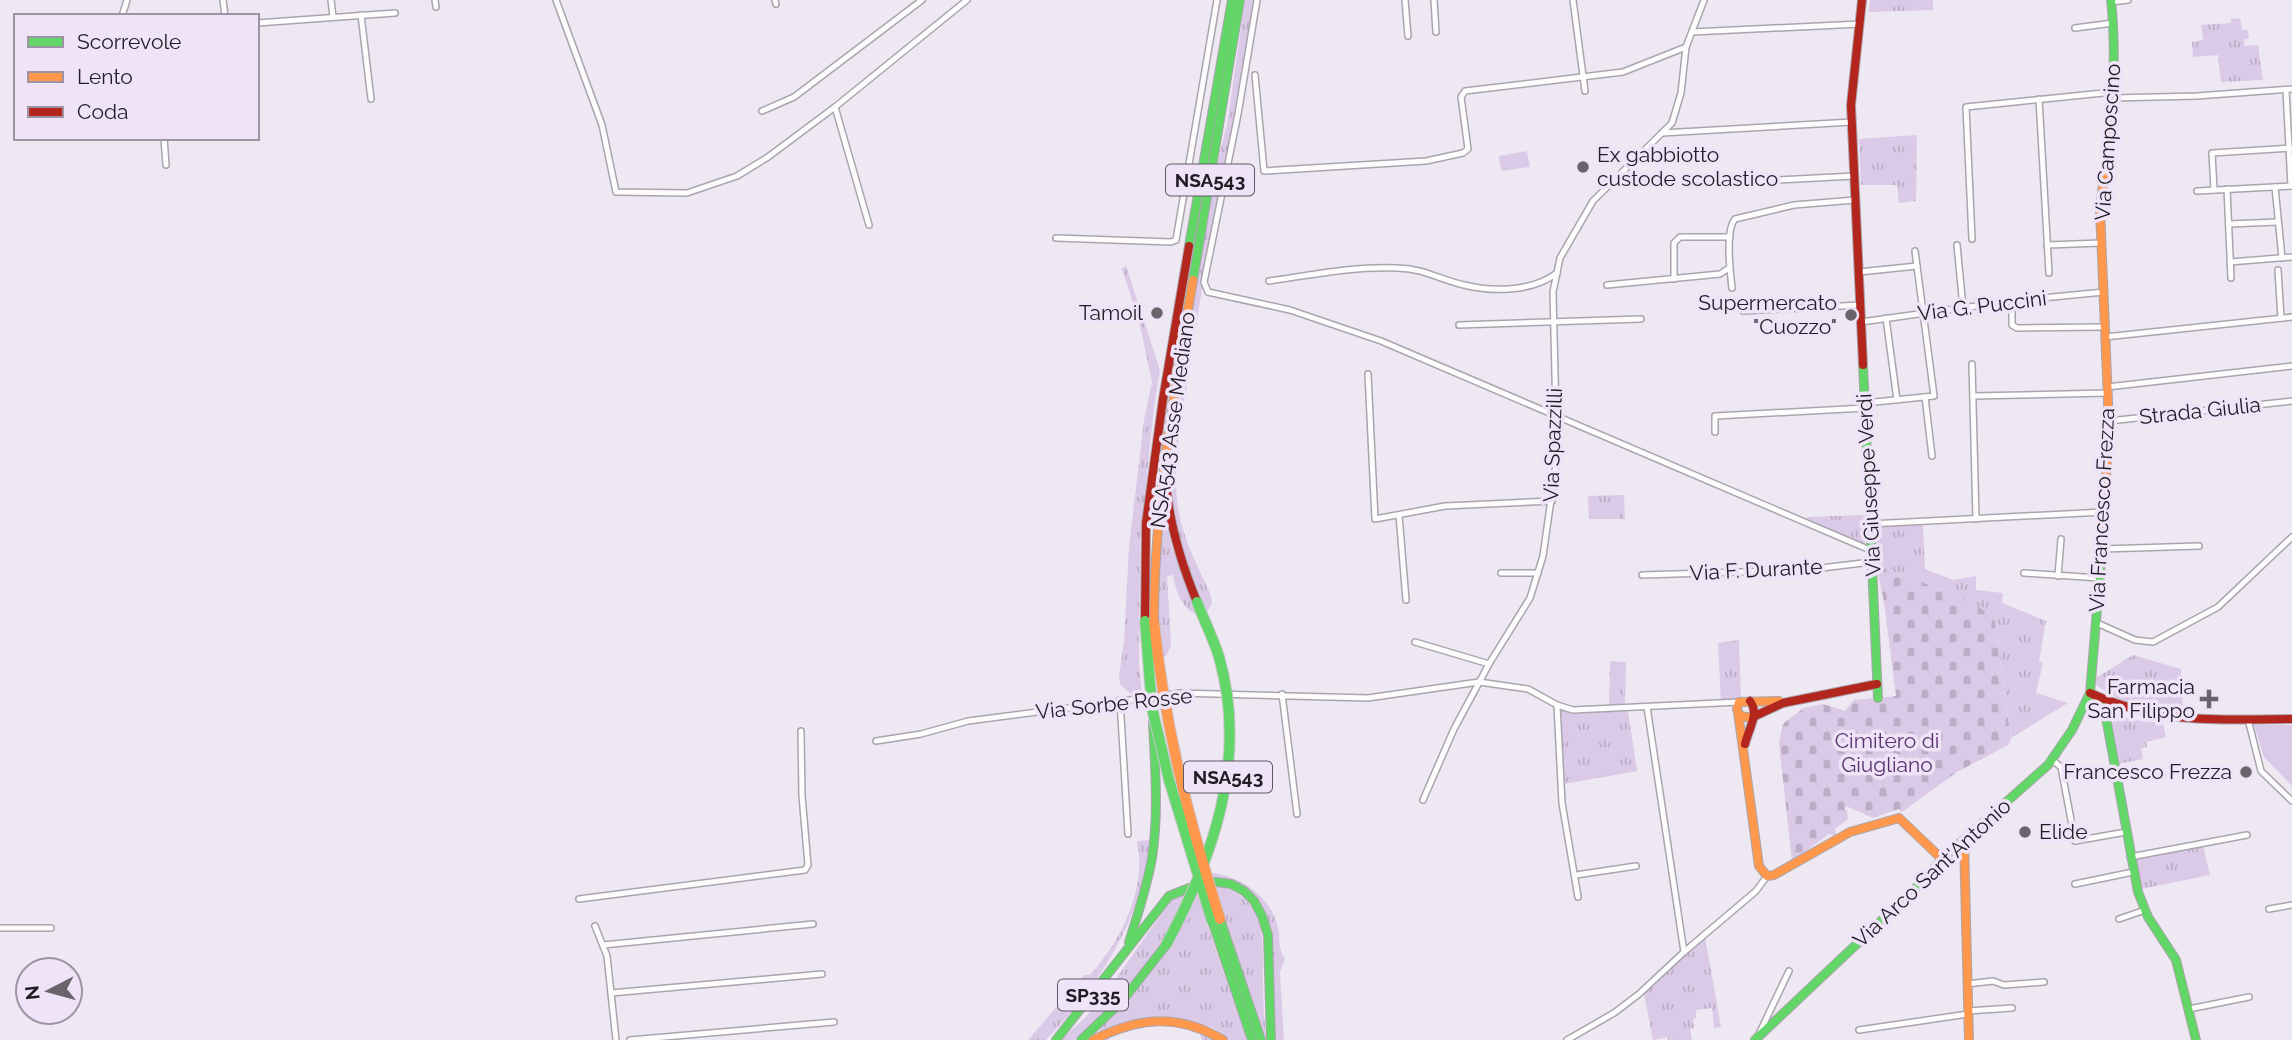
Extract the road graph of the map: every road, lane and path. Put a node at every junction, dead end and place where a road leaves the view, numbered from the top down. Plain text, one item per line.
1 (331, 0) edge
2 (556, 0) edge
3 (922, 0) edge
4 (967, 0) edge
5 (1217, 0) edge
6 (1232, 0) edge
7 (1240, 0) edge
8 (1257, 0) edge
9 (1405, 0) edge
10 (1434, 0) edge
11 (1573, 0) edge
12 (1704, 0) edge
13 (1862, 0) edge
14 (2128, 0) edge
15 (2111, 1) edge
16 (395, 13) dead end
17 (361, 15) junction
18 (332, 17) junction
19 (259, 23) edge
20 (2113, 23) junction
21 (1860, 24) junction
22 (2075, 28) dead end
23 (1437, 32) dead end
24 (1692, 32) junction
25 (1408, 36) dead end
26 (1686, 47) junction
27 (1255, 75) dead end
28 (1583, 75) junction
29 (2289, 89) edge
30 (1585, 91) dead end
31 (2113, 95) junction
32 (371, 99) dead end
33 (2039, 99) junction
34 (835, 107) junction
35 (762, 111) dead end
36 (1852, 122) junction
37 (1662, 132) junction
38 (164, 140) edge
39 (2291, 148) edge
40 (166, 165) dead end
41 (1854, 176) junction
42 (1721, 183) dead end
43 (2291, 186) edge
44 (2275, 187) junction
45 (2227, 189) junction
46 (2214, 190) junction
47 (2197, 191) dead end
48 (1855, 200) junction
49 (2277, 222) junction
50 (2230, 224) junction
51 (869, 225) dead end
52 (1730, 236) junction
53 (1056, 237) dead end
54 (1972, 239) dead end
55 (2101, 243) junction
56 (1957, 245) dead end
57 (2046, 245) junction
58 (1915, 251) dead end
59 (2292, 257) edge
60 (2282, 258) junction
61 (2230, 262) junction
62 (1917, 266) junction
63 (1729, 268) junction
64 (2278, 270) dead end
65 (1859, 272) junction
66 (1557, 273) junction
67 (2049, 273) dead end
68 (2231, 278) dead end
69 (1674, 279) junction
70 (1269, 281) dead end
71 (1607, 285) dead end
72 (1732, 288) dead end
73 (2104, 292) junction
74 (2012, 301) junction
75 (1860, 305) junction
76 (1963, 307) junction
77 (1743, 311) dead end
78 (1923, 313) junction
79 (2292, 317) edge
80 (1886, 318) junction
81 (2281, 318) junction
82 (1641, 319) dead end
83 (1554, 321) junction
84 (1861, 322) junction
85 (1459, 325) dead end
86 (2105, 332) junction
87 (1972, 365) dead end
88 (2292, 366) edge
89 (1368, 374) dead end
90 (2107, 390) junction
91 (1973, 396) junction
92 (1925, 397) junction
93 (1897, 400) junction
94 (2292, 401) edge
95 (1865, 406) junction
96 (1557, 415) junction
97 (2109, 421) junction
98 (1715, 432) dead end
99 (1165, 448) junction
100 (1932, 456) dead end
101 (1552, 501) junction
102 (2104, 512) junction
103 (1399, 516) junction
104 (1976, 519) junction
105 (1870, 524) junction
106 (2292, 537) edge
107 (2061, 539) dead end
108 (2199, 546) dead end
109 (2102, 549) junction
110 (1870, 550) junction
111 (1871, 562) junction
112 (1501, 573) dead end
113 (1538, 573) junction
114 (2024, 573) dead end
115 (1642, 575) dead end
116 (2058, 576) junction
117 (2099, 578) junction
118 (1406, 600) dead end
119 (1150, 622) junction
120 (2097, 623) junction
121 (1416, 642) dead end
122 (1489, 664) junction
123 (1479, 682) junction
124 (1877, 684) junction
125 (2090, 693) junction
126 (1282, 694) junction
127 (1878, 698) dead end
128 (1119, 700) junction
129 (1750, 701) junction
130 (1793, 701) junction
131 (2107, 702) junction
132 (1557, 705) junction
133 (1738, 707) junction
134 (1152, 708) junction
135 (1647, 708) junction
136 (1754, 717) junction
137 (2248, 719) junction
138 (2292, 719) edge
139 (801, 732) dead end
140 (876, 741) dead end
141 (1744, 754) junction
142 (2052, 760) junction
143 (1423, 800) dead end
144 (2292, 801) edge
145 (1297, 814) dead end
146 (2126, 832) junction
147 (1128, 834) dead end
148 (2247, 835) dead end
149 (1964, 841) junction
150 (2130, 858) junction
151 (1942, 859) junction
152 (1636, 866) dead end
153 (2133, 872) junction
154 (1576, 876) junction
155 (1767, 876) junction
156 (2075, 884) dead end
157 (1578, 897) dead end
158 (579, 899) dead end
159 (2292, 905) edge
160 (2269, 909) dead end
161 (2145, 911) junction
162 (2119, 919) dead end
163 (1216, 920) junction
164 (813, 924) dead end
165 (595, 926) dead end
166 (0, 928) edge
167 (51, 928) dead end
168 (603, 945) junction
169 (1127, 947) junction
170 (1684, 952) junction
171 (1789, 971) dead end
172 (822, 974) dead end
173 (2044, 982) dead end
174 (1967, 984) junction
175 (611, 993) junction
176 (2249, 997) dead end
177 (2012, 1008) dead end
178 (2189, 1009) junction
179 (1968, 1012) junction
180 (834, 1022) dead end
181 (1859, 1030) dead end
182 (1087, 1038) edge
183 (1222, 1039) edge
184 (1757, 1039) edge
185 (616, 1040) edge
186 (630, 1040) edge
187 (1056, 1040) edge
188 (1252, 1040) edge
189 (1261, 1040) edge
190 (1271, 1040) edge
191 (1567, 1040) edge
192 (1969, 1040) edge
193 (2196, 1040) edge

1 - 18 street
2 - 34 street
3 - 35 street
4 - 34 street
5 - 53 street
6 - 119 main road, NSA543 Asse Mediano / NSA543
7 - 99 main road, NSA543 Asse Mediano / NSA543
8 - 96 street
9 - 25 street
10 - 23 street
11 - 28 street
12 - 24 street, Via Spazzilli
13 - 21 main road, Via Giuseppe Verdi
14 - 15 street
15 - 20 main road, Via Camposcino
16 - 17 street
17 - 18 street
17 - 32 street
18 - 19 street
20 - 22 street
20 - 31 main road, Via Camposcino
21 - 24 street
21 - 36 main road, Via Giuseppe Verdi
24 - 26 street, Via Spazzilli
26 - 28 street
26 - 37 street, Via Spazzilli
27 - 28 street
28 - 30 street
29 - 31 street
29 - 39 street
31 - 33 street
31 - 55 main road, Via Camposcino
33 - 54 street
33 - 57 street
34 - 51 street
36 - 37 street
36 - 41 main road, Via Giuseppe Verdi
37 - 66 street, Via Spazzilli
38 - 40 street
39 - 43 street
39 - 46 street
41 - 42 street
41 - 48 main road, Via Giuseppe Verdi
43 - 44 street
44 - 45 street
44 - 49 street
45 - 46 street
45 - 50 street
46 - 47 street
48 - 52 street
48 - 65 main road, Via Giuseppe Verdi
49 - 50 street
49 - 60 street
50 - 61 street
52 - 63 street
52 - 69 street
55 - 57 street
55 - 73 main road, Via Camposcino
56 - 76 street
57 - 67 street
58 - 62 street
59 - 60 street
60 - 61 street
61 - 68 street
62 - 65 street
62 - 78 street
63 - 69 street
63 - 72 street
64 - 81 street
65 - 75 main road, Via Giuseppe Verdi
66 - 70 street
66 - 83 street, Via Spazzilli
69 - 71 street
73 - 74 street, Via G. Puccini
73 - 86 main road, Via Camposcino
74 - 76 street, Via G. Puccini
74 - 86 street
75 - 77 street
75 - 84 main road, Via Giuseppe Verdi
76 - 78 street, Via G. Puccini
78 - 80 street, Via G. Puccini
78 - 92 street
79 - 81 street
80 - 84 street, Via G. Puccini
80 - 93 street
81 - 86 street
82 - 83 street
83 - 85 street
83 - 96 street, Via Spazzilli
84 - 95 main road, Via Giuseppe Verdi
86 - 90 main road, Via Francesco Frezza
87 - 91 street
88 - 90 street
89 - 103 street
90 - 91 street
90 - 97 main road, Via Francesco Frezza
91 - 104 street
92 - 93 street
92 - 100 street
93 - 95 street
94 - 97 street, Strada Giulia
95 - 98 street
95 - 105 main road, Via Giuseppe Verdi
96 - 101 street, Via Spazzilli
96 - 110 street
97 - 102 main road, Via Francesco Frezza
99 - 119 main road, NSA543 Asse Mediano / NSA543
99 - 182 main road, NSA543, bridge
101 - 103 street
101 - 113 street, Via Spazzilli
102 - 104 street
102 - 109 main road, Via Francesco Frezza
103 - 118 street
104 - 105 street
105 - 110 main road, Via Giuseppe Verdi
106 - 120 street
107 - 116 street
108 - 109 street
109 - 117 main road, Via Francesco Frezza
110 - 111 main road, Via Giuseppe Verdi
111 - 115 street, Via F. Durante
111 - 124 main road, Via Giuseppe Verdi
112 - 113 street
113 - 122 street
114 - 116 street
116 - 117 street
117 - 120 main road, Via Francesco Frezza
119 - 134 main road, NSA543 Asse Mediano / NSA543, bridge
119 - 163 main road, NSA543 Asse Mediano / NSA543, bridge
120 - 125 main road, Via Francesco Frezza
121 - 122 street
122 - 123 street
123 - 126 street, Via Sorbe Rosse
123 - 132 street, Via Sorbe Rosse
123 - 143 street
124 - 127 main road, Via Giuseppe Verdi
124 - 130 main road
125 - 131 main road
125 - 142 main road, Via Arco Sant'Antonio
126 - 128 street, Via Sorbe Rosse
126 - 145 street
128 - 140 street, Via Sorbe Rosse
128 - 147 street
129 - 130 main road
129 - 133 main road
129 - 136 main road
130 - 136 main road
131 - 137 main road
131 - 146 main road
132 - 135 street, Via Sorbe Rosse
132 - 154 street
133 - 135 street, Via Sorbe Rosse
133 - 136 main road
133 - 141 main road
134 - 163 main road, NSA543 Asse Mediano / NSA543, bridge
134 - 169 main road, NSA543, bridge
135 - 170 street
136 - 141 main road
137 - 138 main road
137 - 144 street
139 - 158 street
141 - 155 main road
142 - 146 street
142 - 149 main road, Via Arco Sant'Antonio
146 - 150 main road
148 - 150 street
149 - 151 main road, Via Arco Sant'Antonio
149 - 174 main road
150 - 153 main road
151 - 155 main road
151 - 184 main road, Via Arco Sant'Antonio
152 - 154 street
153 - 156 street
153 - 161 main road
154 - 157 street
155 - 170 street
159 - 160 street
161 - 162 street
161 - 178 main road
163 - 188 main road, NSA543 Asse Mediano / NSA543
163 - 189 main road, NSA543 Asse Mediano / NSA543
164 - 168 street
165 - 168 street
166 - 167 street
168 - 175 street
169 - 187 main road, SP335
169 - 190 main road
170 - 191 street
171 - 184 street
172 - 175 street
173 - 174 street
174 - 179 main road
175 - 185 street
176 - 178 street
177 - 179 street
178 - 193 main road
179 - 181 street
179 - 192 main road
180 - 186 street
182 - 183 main road, NSA543

